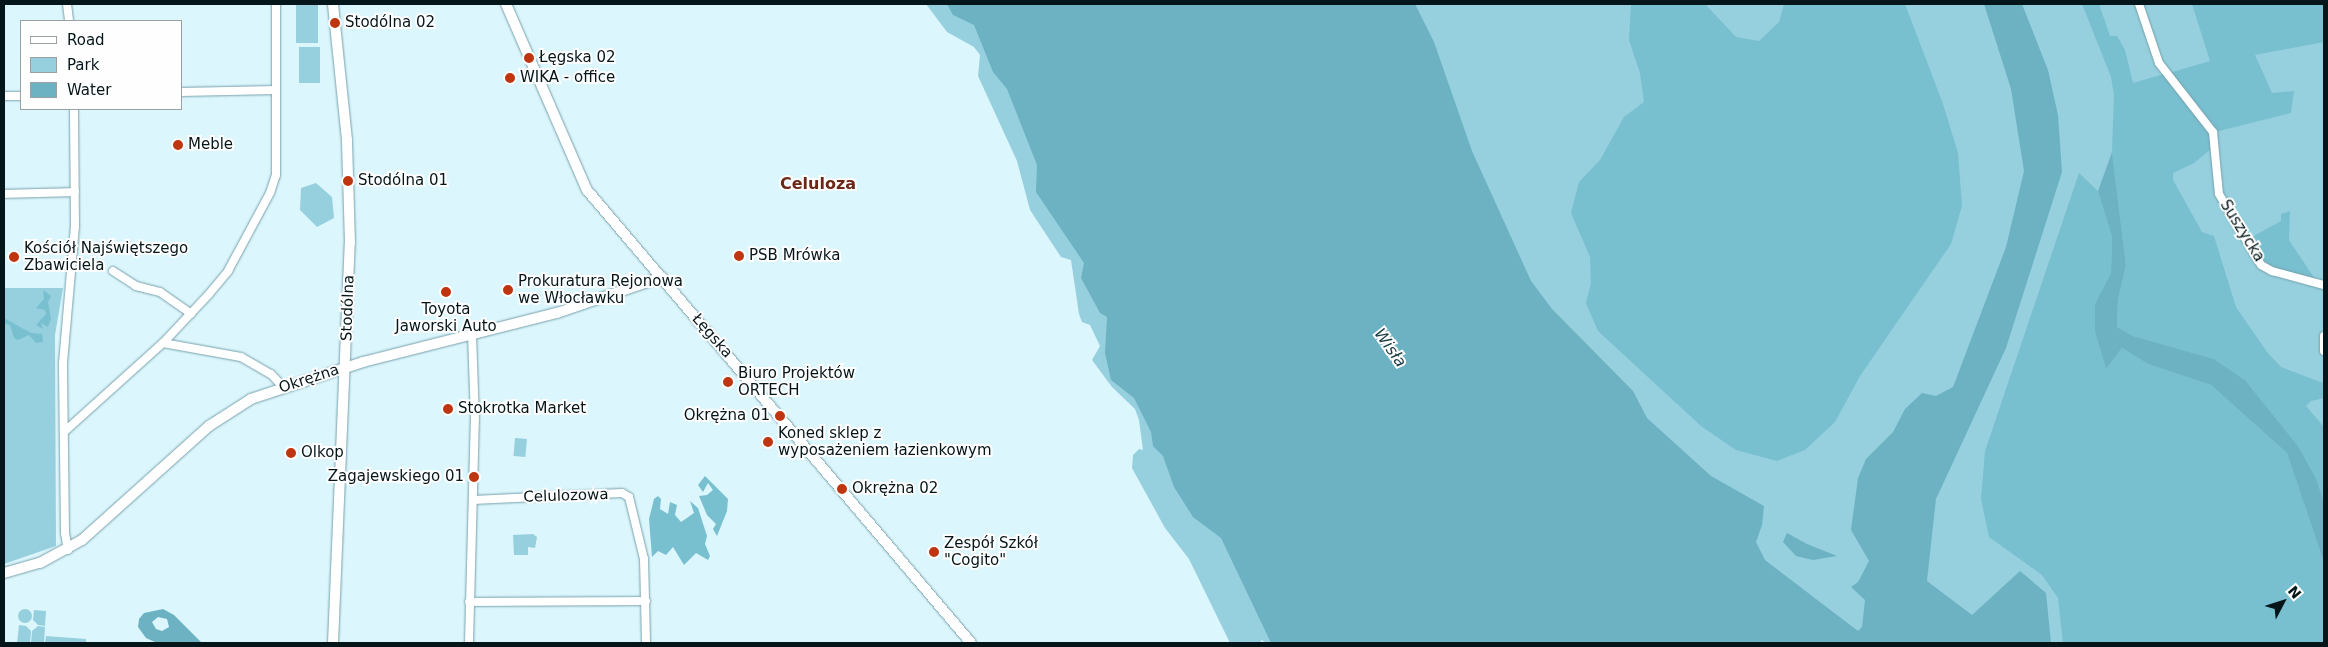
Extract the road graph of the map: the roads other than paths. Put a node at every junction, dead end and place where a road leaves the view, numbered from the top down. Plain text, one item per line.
1 (67, 4) edge
2 (276, 4) edge
3 (333, 4) edge
4 (506, 4) edge
5 (2139, 4) edge
6 (69, 20) edge
7 (276, 90) junction
8 (182, 92) edge
9 (4, 96) edge
10 (20, 96) edge
11 (74, 110) edge
12 (75, 192) junction
13 (4, 194) edge
14 (114, 271) dead end
15 (662, 277) junction
16 (2324, 285) edge
17 (191, 314) junction
18 (472, 333) junction
19 (2324, 336) edge
20 (163, 343) junction
21 (2324, 351) edge
22 (345, 367) junction
23 (283, 387) junction
24 (64, 432) junction
25 (473, 500) junction
26 (68, 550) junction
27 (4, 573) edge
28 (646, 601) junction
29 (469, 602) junction
30 (333, 643) edge
31 (469, 643) edge
32 (646, 643) edge
33 (971, 643) edge

1 - 6 street
2 - 7 street
3 - 22 street, Stodólna
4 - 15 street, Łęgska
5 - 16 street, Suszycka
7 - 8 street
7 - 17 street
9 - 10 street
11 - 12 street
12 - 13 street
12 - 24 street
14 - 17 street
15 - 18 street, Okrężna
15 - 33 street, Łęgska
17 - 20 street
18 - 22 street, Okrężna
18 - 25 street
19 - 21 street
20 - 23 street
20 - 24 street
22 - 23 street, Okrężna
22 - 30 street, Stodólna
23 - 26 street, Okrężna
24 - 26 street
25 - 28 street, Celulozowa
25 - 29 street
26 - 27 street, Okrężna
28 - 29 street
28 - 32 street, Celulozowa
29 - 31 street

